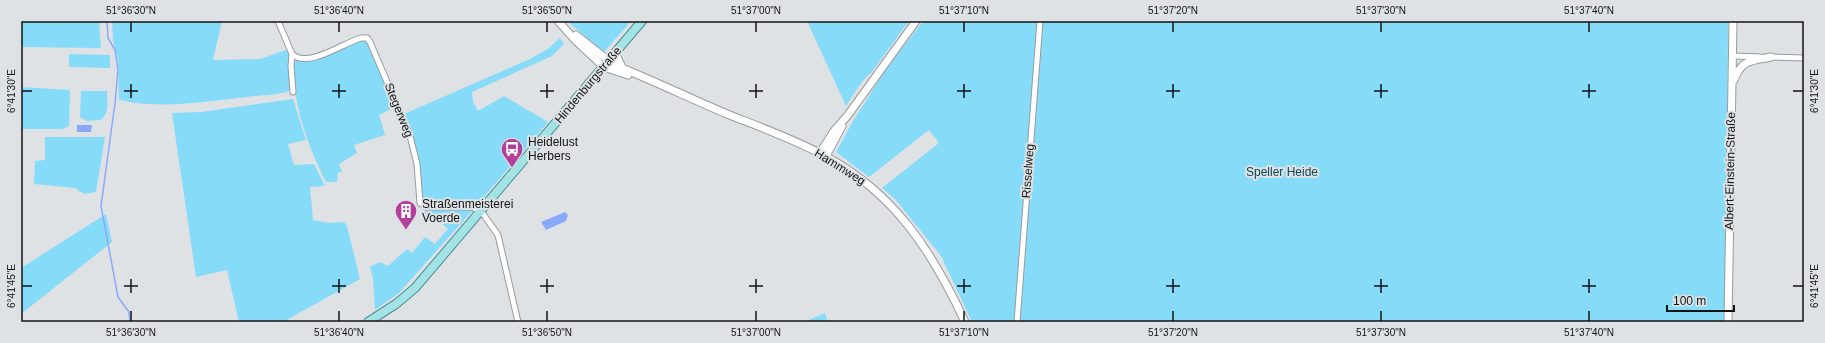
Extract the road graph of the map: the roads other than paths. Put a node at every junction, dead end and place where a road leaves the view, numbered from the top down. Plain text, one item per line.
1 (278, 21) edge
2 (558, 21) edge
3 (642, 21) edge
4 (916, 21) edge
5 (1040, 21) edge
6 (1733, 21) edge
7 (1732, 47) junction
8 (292, 54) junction
9 (1732, 56) junction
10 (1774, 57) junction
11 (1804, 58) edge
12 (608, 61) junction
13 (655, 84) junction
14 (1731, 88) junction
15 (293, 92) dead end
16 (823, 155) junction
17 (481, 212) junction
18 (368, 322) edge
19 (518, 322) edge
20 (965, 322) edge
21 (1017, 322) edge
22 (1728, 322) edge

1 - 8 street
2 - 12 main road, Hammweg
3 - 12 main road, Hindenburgstraße
4 - 16 main road
5 - 21 street, Risselweg
6 - 7 main road, Albert-Einstein-Straße
7 - 9 main road, Albert-Einstein-Straße
7 - 10 street
8 - 15 street
8 - 17 street, Stegerweg
9 - 10 street
9 - 14 main road, Albert-Einstein-Straße
10 - 11 street
10 - 14 main road
12 - 13 main road, Hammweg
12 - 13 main road, Hammweg
12 - 17 main road, Hindenburgstraße
13 - 16 main road, Hammweg
14 - 22 main road, Albert-Einstein-Straße
16 - 20 main road, Hammweg
17 - 18 main road, Hindenburgstraße
17 - 19 street

